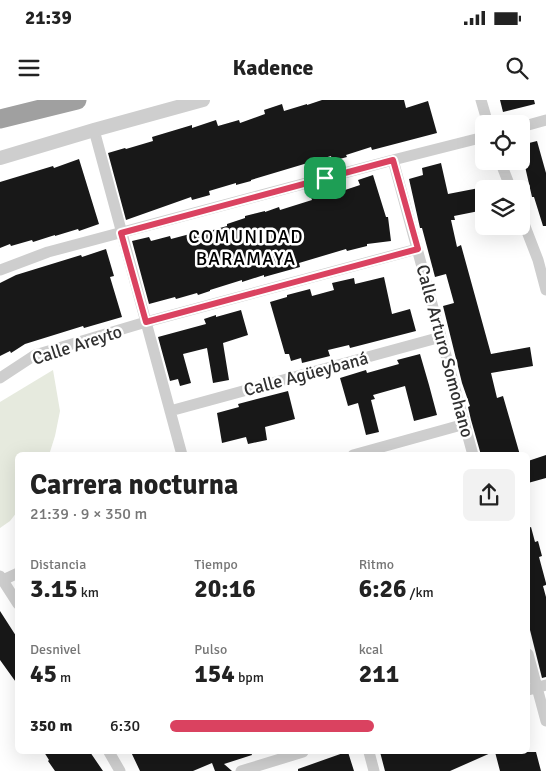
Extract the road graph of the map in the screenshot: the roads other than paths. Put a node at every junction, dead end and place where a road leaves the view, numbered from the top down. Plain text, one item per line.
1 (77, 100) edge
2 (203, 100) edge
3 (481, 100) edge
4 (485, 115) edge
5 (0, 119) edge
6 (546, 120) edge
7 (530, 124) edge
8 (94, 130) junction
9 (475, 139) edge
10 (0, 158) edge
11 (393, 160) junction
12 (121, 233) junction
13 (528, 235) edge
14 (418, 249) junction
15 (0, 270) edge
16 (546, 290) edge
17 (146, 322) junction
18 (441, 337) junction
19 (0, 378) edge
20 (170, 411) junction
21 (465, 424) junction
22 (181, 452) edge
23 (364, 452) edge
24 (472, 452) edge
25 (15, 574) edge
26 (2, 578) edge
27 (15, 599) edge
28 (530, 662) edge
29 (537, 688) edge
30 (546, 721) edge
31 (110, 754) edge
32 (296, 754) edge
33 (370, 754) edge
34 (120, 771) edge
35 (241, 771) edge
36 (374, 771) edge

1 - 5 highway
2 - 8 street
3 - 4 street
6 - 7 street
8 - 10 street
8 - 12 street
9 - 11 street
11 - 12 street
11 - 14 street, Calle Arturo Somohano
12 - 15 street
12 - 17 street
13 - 16 street
14 - 17 street, Calle Areyto
14 - 18 street, Calle Arturo Somohano
17 - 19 street, Calle Areyto
17 - 20 street
18 - 20 street, Calle Agüeybaná
18 - 21 street, Calle Arturo Somohano
20 - 22 street
21 - 23 street
21 - 24 street, Calle Arturo Somohano
25 - 26 street
26 - 27 street
28 - 29 street
29 - 30 street
31 - 34 street
32 - 35 street
33 - 36 street

